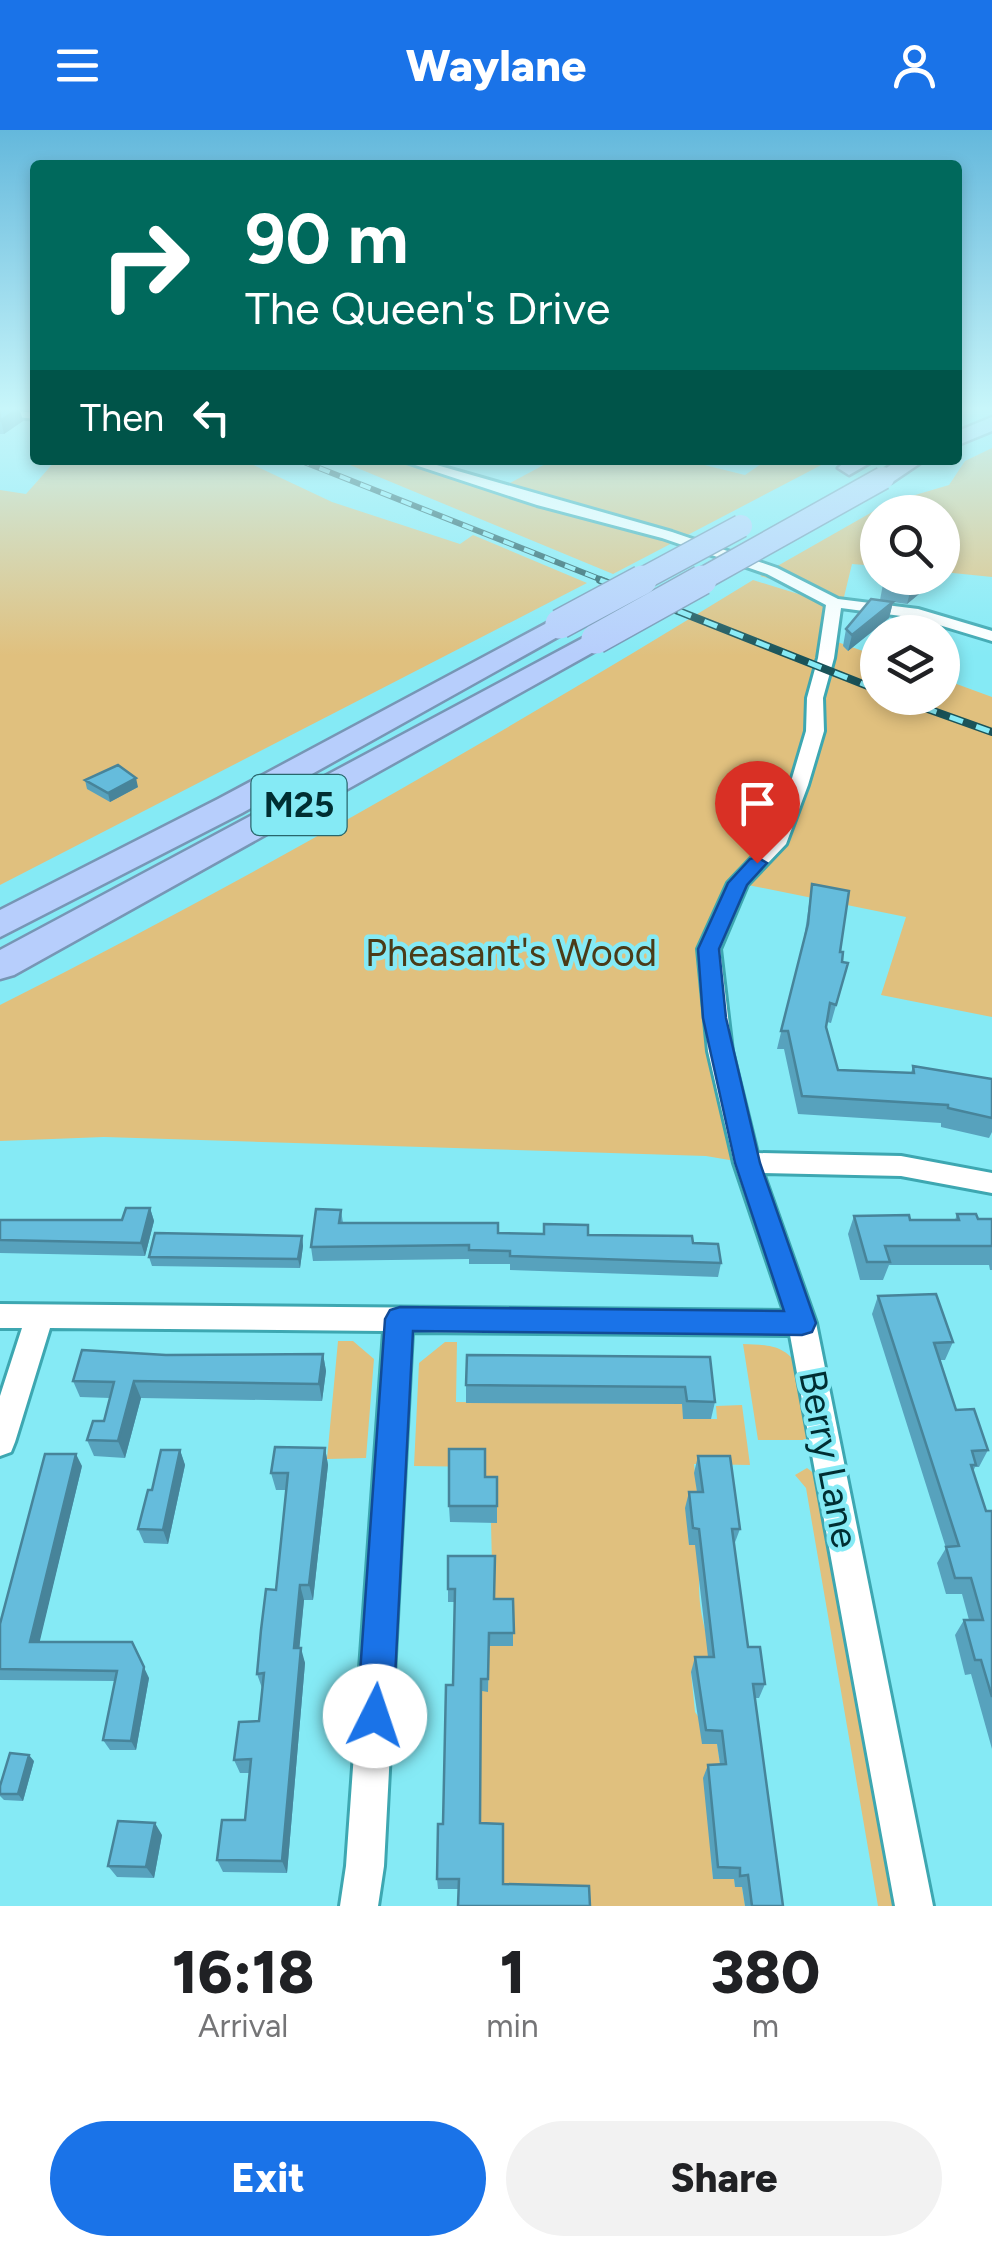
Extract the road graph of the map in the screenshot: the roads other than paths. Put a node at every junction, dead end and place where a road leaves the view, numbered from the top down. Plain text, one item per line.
1 (503, 490) edge
2 (826, 490) edge
3 (764, 514) dead end
4 (834, 603) junction
5 (992, 636) edge
6 (0, 925) edge
7 (0, 966) edge
8 (747, 1163) junction
9 (992, 1183) edge
10 (0, 1316) edge
11 (40, 1316) junction
12 (400, 1319) junction
13 (802, 1323) junction
14 (0, 1442) edge
15 (359, 1906) edge
16 (914, 1906) edge

1 - 4 street
2 - 7 highway, M25, bridge
3 - 6 highway, M25, bridge
4 - 5 street
4 - 8 street, Berry Lane
8 - 9 street
8 - 13 street, Berry Lane
10 - 11 street
11 - 12 street
11 - 14 street
12 - 13 street
12 - 15 street
13 - 16 street, Berry Lane

